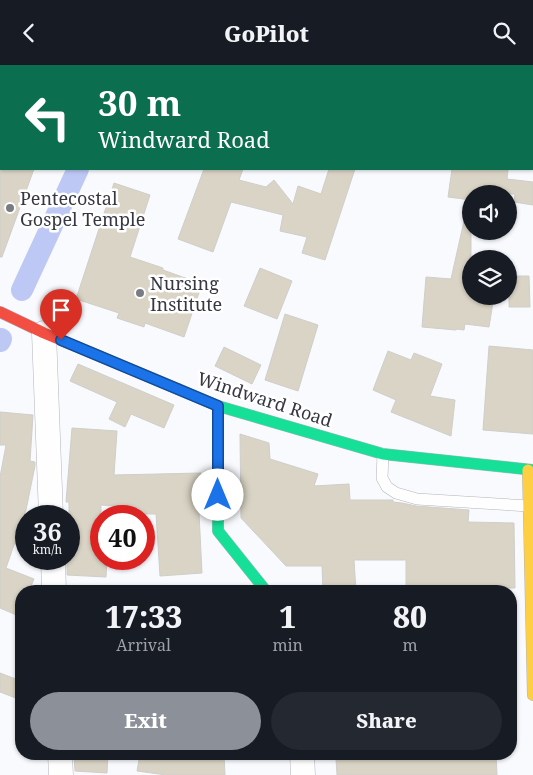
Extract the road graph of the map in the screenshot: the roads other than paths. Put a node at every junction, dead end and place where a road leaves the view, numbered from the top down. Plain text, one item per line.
1 (0, 312) edge
2 (44, 333) junction
3 (218, 406) junction
4 (383, 453) junction
5 (530, 470) edge
6 (51, 505) edge
7 (529, 507) junction
8 (53, 570) edge
9 (54, 585) edge
10 (261, 585) edge
11 (533, 695) edge
12 (60, 760) edge
13 (302, 760) edge
14 (61, 775) edge
15 (303, 775) edge

1 - 2 main road, Windward Road
2 - 3 main road, Windward Road
2 - 6 street
3 - 4 main road, Windward Road
3 - 10 main road
4 - 5 main road, Windward Road
4 - 7 lane
5 - 7 main road
7 - 11 main road
8 - 9 street
12 - 14 street
13 - 15 street

